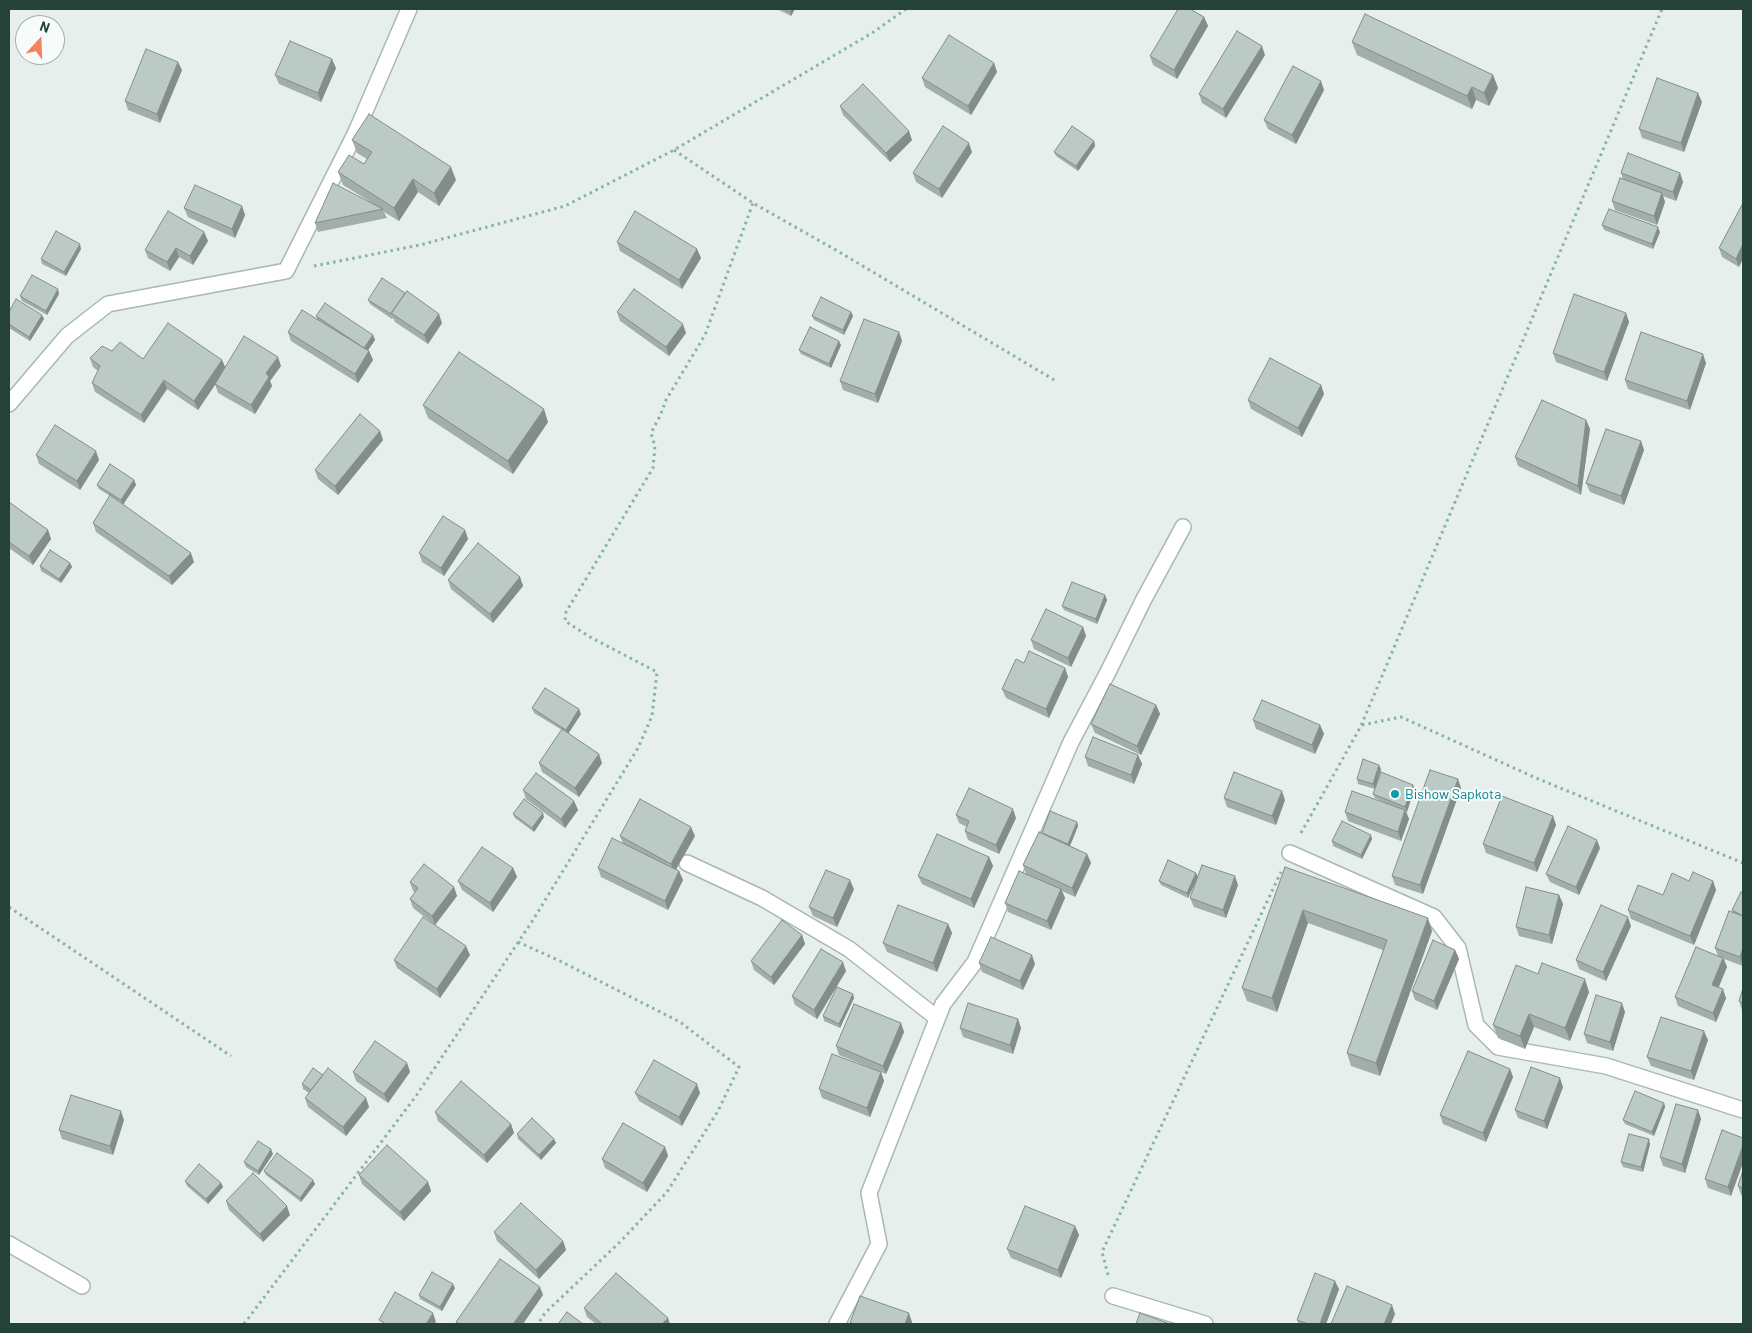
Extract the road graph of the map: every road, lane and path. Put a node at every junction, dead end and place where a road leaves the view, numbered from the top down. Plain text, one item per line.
1 (409, 9) edge
2 (906, 9) edge
3 (1662, 9) edge
4 (674, 150) junction
5 (753, 203) junction
6 (286, 271) junction
7 (1056, 381) dead end
8 (9, 404) edge
9 (1183, 527) dead end
10 (1362, 726) junction
11 (1290, 853) junction
12 (687, 863) dead end
13 (1743, 863) edge
14 (9, 907) edge
15 (518, 942) junction
16 (937, 1018) junction
17 (231, 1056) dead end
18 (1743, 1110) edge
19 (9, 1244) edge
20 (82, 1286) dead end
21 (1113, 1296) joint
22 (244, 1324) edge
23 (538, 1324) edge
24 (837, 1324) edge
25 (1205, 1324) edge

1 - 6 street
2 - 4 path
3 - 10 path
4 - 5 path
4 - 6 path
5 - 7 path
5 - 15 path
6 - 8 street
9 - 16 street
10 - 11 path
10 - 13 path
11 - 18 street
11 - 21 path
12 - 16 street
14 - 17 path
15 - 22 path
15 - 23 path
16 - 24 street
19 - 20 street
21 - 25 street

